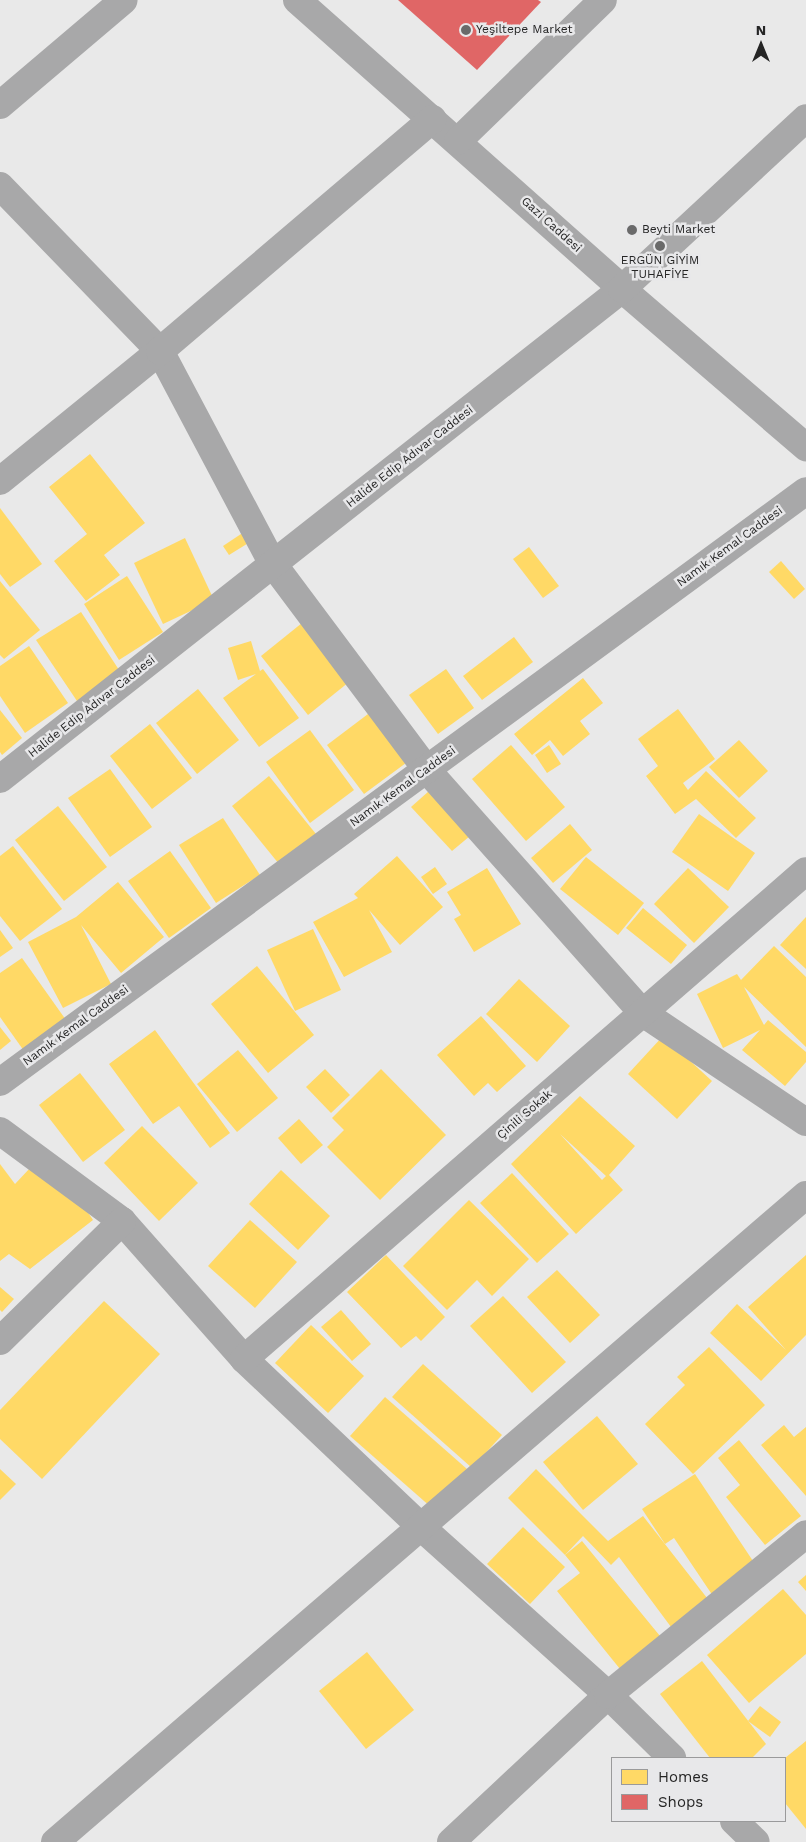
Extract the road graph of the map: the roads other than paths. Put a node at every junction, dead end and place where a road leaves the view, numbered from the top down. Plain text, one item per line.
1 (124, 0) edge
2 (298, 0) edge
3 (603, 0) edge
4 (0, 105) edge
5 (806, 118) edge
6 (433, 119) junction
7 (458, 141) junction
8 (0, 186) edge
9 (622, 290) junction
10 (160, 351) junction
11 (806, 447) edge
12 (0, 481) edge
13 (806, 491) edge
14 (273, 564) junction
15 (427, 770) junction
16 (0, 779) edge
17 (806, 871) edge
18 (643, 1014) junction
19 (0, 1082) edge
20 (806, 1122) edge
21 (0, 1130) edge
22 (806, 1195) edge
23 (122, 1221) junction
24 (0, 1341) edge
25 (244, 1359) junction
26 (420, 1528) junction
27 (806, 1534) edge
28 (608, 1695) junction
29 (671, 1757) edge
30 (735, 1822) edge
31 (55, 1842) edge
32 (452, 1842) edge
33 (756, 1842) edge

1 - 4 street
2 - 6 street, Gazi Caddesi
3 - 7 street
5 - 9 street, Halide Edip Adıvar Caddesi
6 - 7 street, Gazi Caddesi
6 - 10 street
7 - 9 street, Gazi Caddesi
8 - 10 street
9 - 11 street, Gazi Caddesi
9 - 14 street, Halide Edip Adıvar Caddesi
10 - 12 street
10 - 14 street
13 - 15 street, Namık Kemal Caddesi
14 - 15 street
14 - 16 street, Halide Edip Adıvar Caddesi
15 - 18 street
15 - 19 street, Namık Kemal Caddesi
17 - 18 street, Çinili Sokak
18 - 20 street
18 - 25 street, Çinili Sokak
21 - 23 street
22 - 26 street
23 - 24 street
23 - 25 street
25 - 26 street
26 - 28 street
26 - 31 street
27 - 28 street
28 - 29 street
28 - 32 street
30 - 33 street

